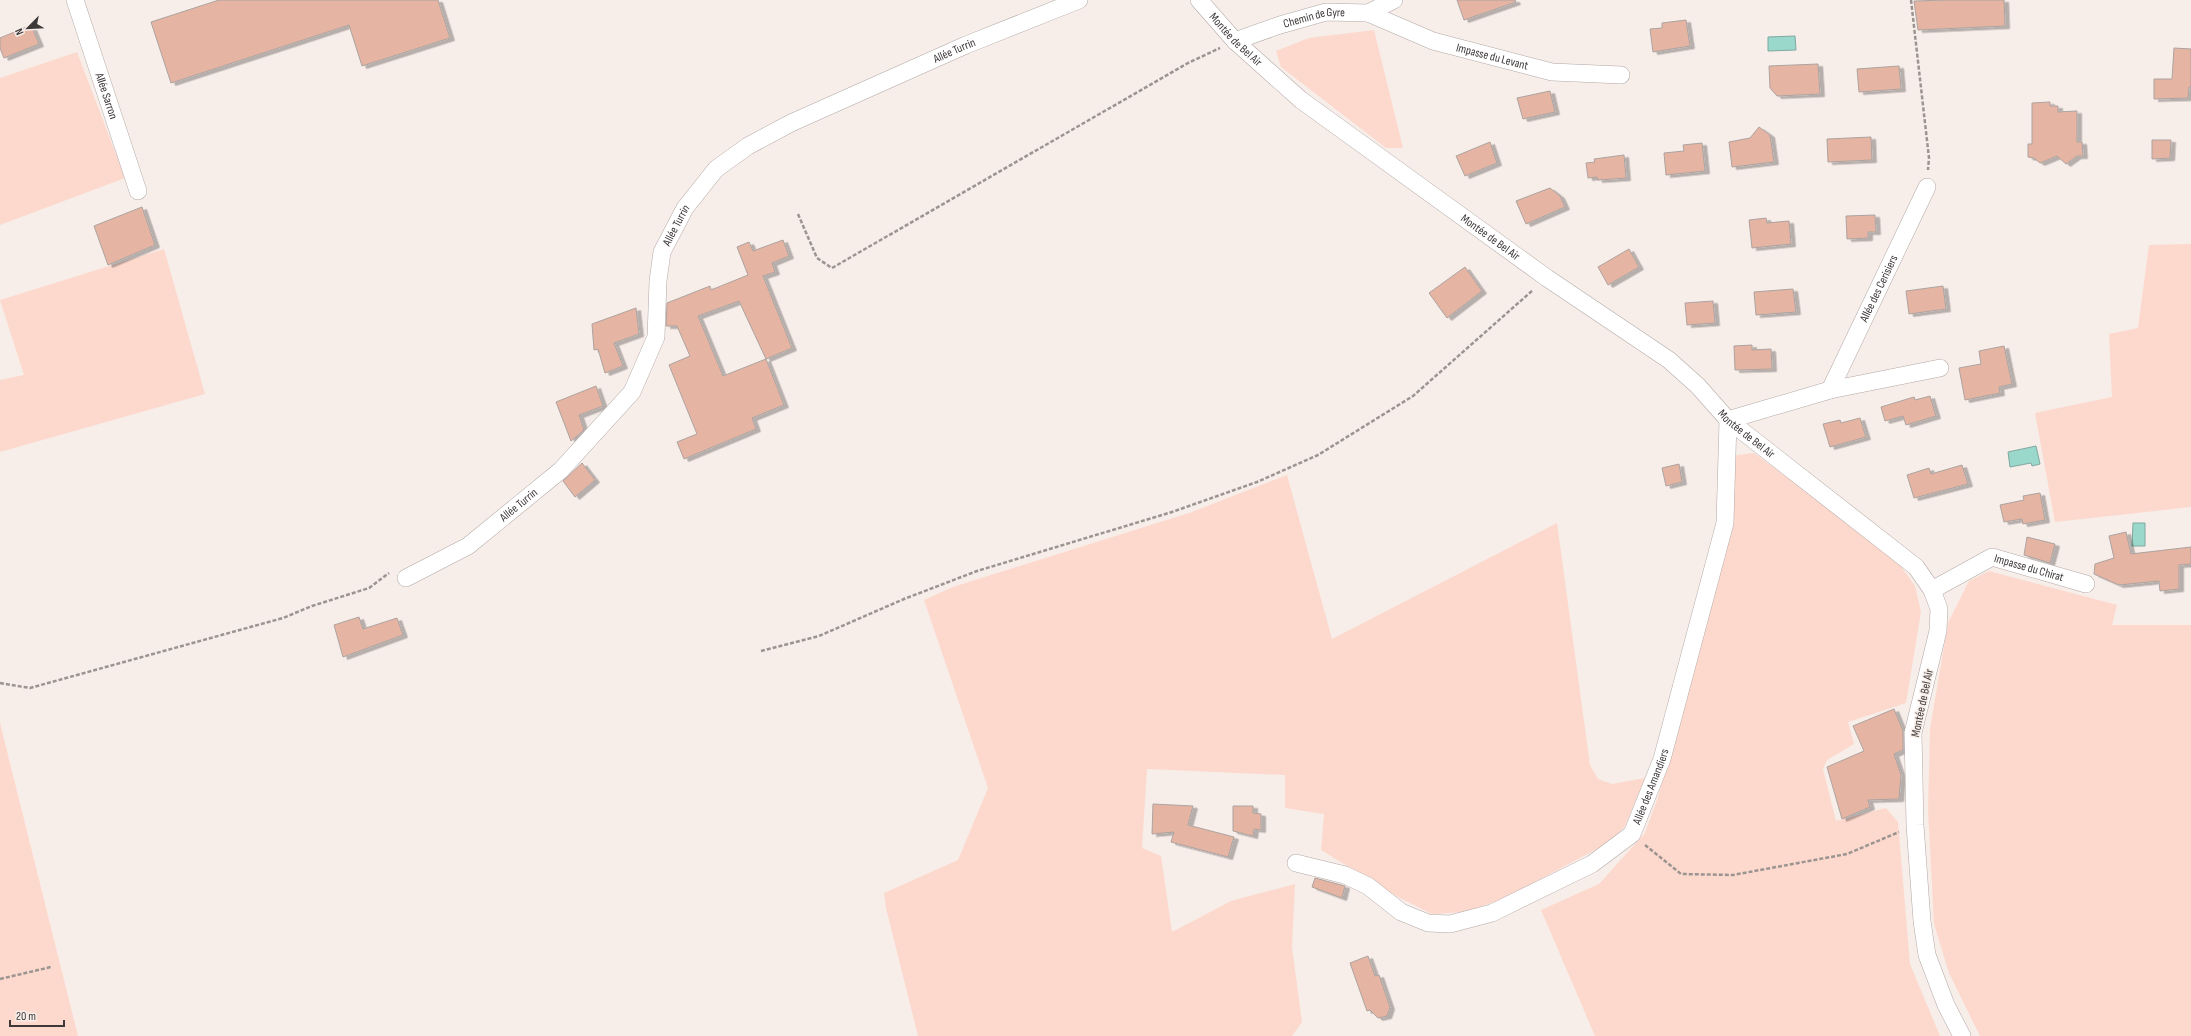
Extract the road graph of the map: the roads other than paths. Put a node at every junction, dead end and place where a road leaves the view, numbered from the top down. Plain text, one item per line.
1 (75, 0) edge
2 (1079, 0) edge
3 (1199, 0) edge
4 (1394, 0) edge
5 (1368, 13) junction
6 (1235, 42) junction
7 (1621, 75) dead end
8 (1927, 188) road end
9 (138, 191) dead end
10 (1940, 368) dead end
11 (1830, 390) junction
12 (1728, 420) junction
13 (399, 575) road end
14 (2086, 584) dead end
15 (1932, 590) junction
16 (1296, 863) dead end
17 (1962, 1036) edge

1 - 9 street, Allée Sarron
2 - 13 street, Allée Turrin
3 - 6 street, Montée de Bel Air
4 - 5 street, Chemin de Gyre
5 - 6 street, Chemin de Gyre
5 - 7 street, Impasse du Levant
6 - 12 street, Montée de Bel Air
8 - 11 street, Allée des Cerisiers
10 - 11 street
11 - 12 street
12 - 15 street, Montée de Bel Air
12 - 16 street, Allée des Amandiers
14 - 15 street, Impasse du Chirat
15 - 17 street, Montée de Bel Air

